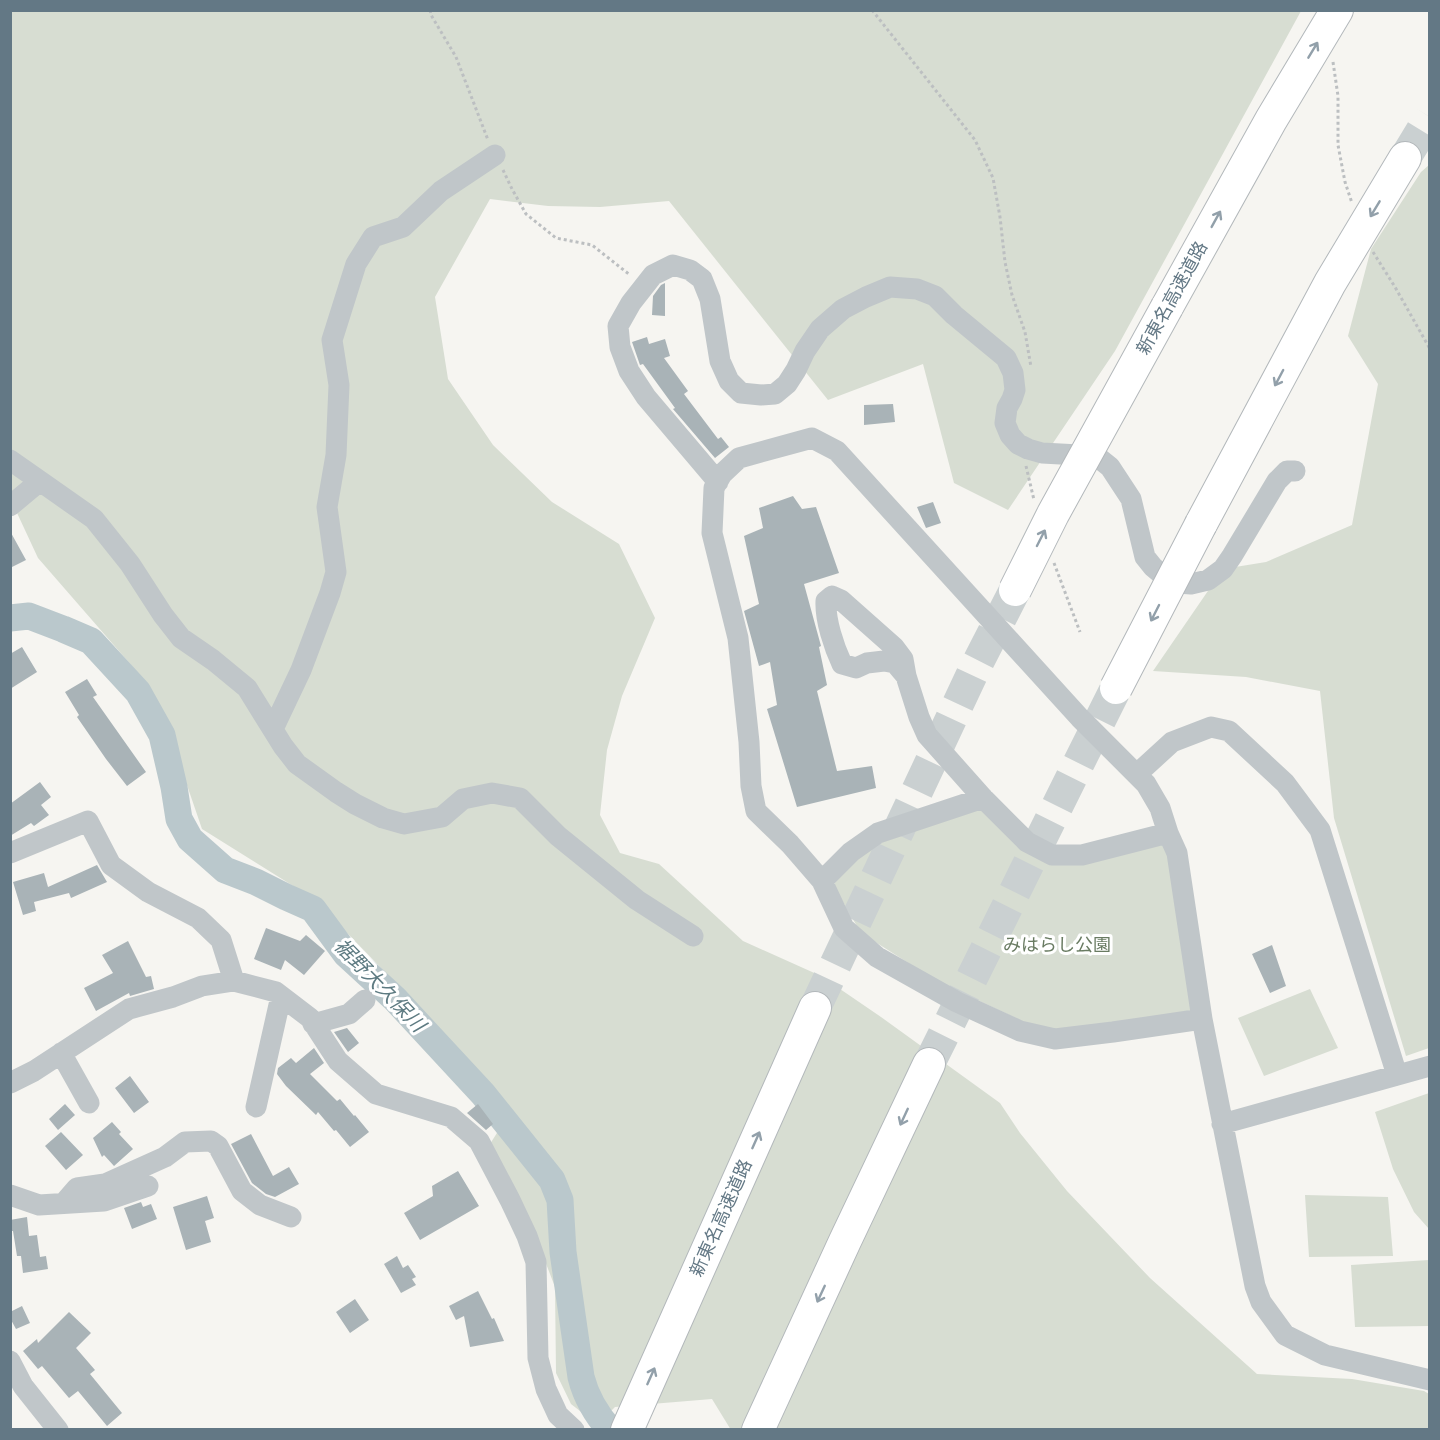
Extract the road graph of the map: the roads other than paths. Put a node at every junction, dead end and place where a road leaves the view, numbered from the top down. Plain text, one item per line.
1 (1337, 10) edge
2 (495, 154) road end
3 (1405, 158) tunnel mouth
4 (10, 460) edge
5 (1295, 471) dead end
6 (40, 481) junction
7 (718, 482) junction
8 (10, 506) edge
9 (1015, 590) tunnel mouth
10 (906, 676) dead end
11 (1116, 688) tunnel mouth
12 (273, 729) junction
13 (1137, 774) junction
14 (983, 798) junction
15 (1167, 833) junction
16 (10, 853) edge
17 (822, 881) junction
18 (693, 936) dead end
19 (234, 981) junction
20 (281, 996) junction
21 (365, 1000) dead end
22 (815, 1008) tunnel mouth
23 (1202, 1019) junction
24 (313, 1023) junction
25 (61, 1053) junction
26 (929, 1064) tunnel mouth
27 (1430, 1066) edge
28 (1397, 1075) junction
29 (10, 1083) edge
30 (89, 1103) dead end
31 (256, 1107) dead end
32 (1222, 1124) junction
33 (148, 1186) dead end
34 (10, 1195) edge
35 (64, 1203) junction
36 (291, 1217) dead end
37 (10, 1361) edge
38 (1430, 1380) edge
39 (58, 1430) edge
40 (574, 1430) edge
41 (627, 1430) edge
42 (758, 1430) edge

9 -> 1 highway, 新東名高速道路, bridge
2 - 12 street
3 -> 11 highway, bridge
4 - 6 street
5 - 7 street
6 - 8 street
6 - 12 street
7 - 13 street
7 - 17 street
10 - 14 street
12 - 18 street
13 - 15 street
13 - 28 street
14 - 15 street
14 - 17 street
15 - 23 street
16 - 19 street
17 - 23 street
19 - 20 street
19 - 25 street
20 - 24 street
20 - 31 street
21 - 24 street
41 -> 22 highway, 新東名高速道路
23 - 32 street
24 - 40 street
25 - 29 street
25 - 30 street
26 -> 42 highway
27 - 28 street
28 - 32 street
32 - 38 street
33 - 35 street
34 - 35 street
35 - 36 street
37 - 39 street

